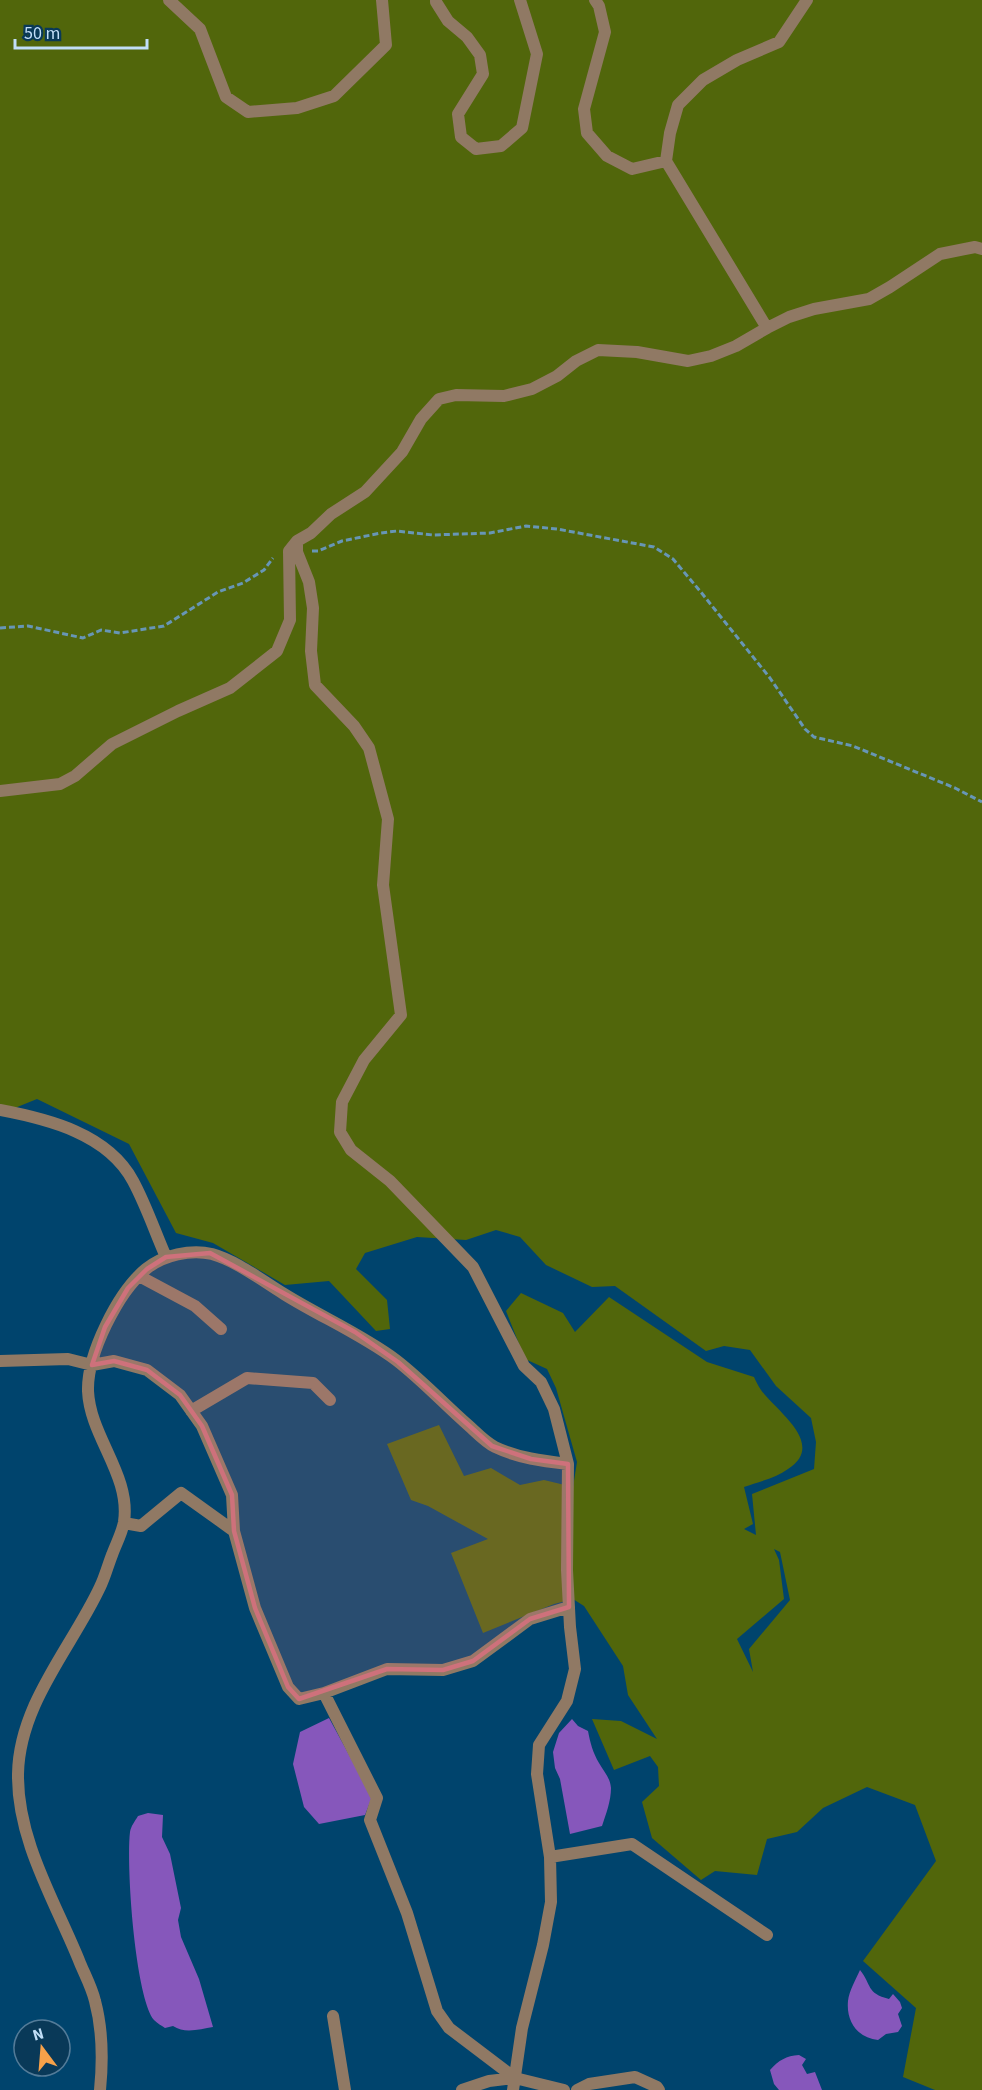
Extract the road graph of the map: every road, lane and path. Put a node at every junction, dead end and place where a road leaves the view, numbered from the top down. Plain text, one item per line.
1 (169, 0) edge
2 (382, 0) edge
3 (436, 0) edge
4 (520, 0) edge
5 (595, 0) edge
6 (807, 0) edge
7 (666, 161) junction
8 (982, 249) edge
9 (767, 328) junction
10 (294, 548) junction
11 (0, 628) edge
12 (0, 791) edge
13 (982, 802) edge
14 (0, 1110) edge
15 (166, 1257) junction
16 (139, 1276) junction
17 (221, 1329) dead end
18 (0, 1361) edge
19 (92, 1365) junction
20 (330, 1400) dead end
21 (191, 1411) junction
22 (568, 1464) junction
23 (124, 1523) junction
24 (234, 1531) junction
25 (569, 1607) junction
26 (324, 1693) junction
27 (550, 1857) junction
28 (767, 1935) dead end
29 (333, 2016) dead end
30 (514, 2084) edge
31 (100, 2090) edge
32 (345, 2090) edge
33 (462, 2090) edge
34 (564, 2090) edge
35 (577, 2090) edge
36 (659, 2090) edge

1 - 2 street
3 - 4 street
5 - 7 street
6 - 7 street
7 - 9 street
8 - 9 street
9 - 10 street
10 - 11 path
10 - 12 street
10 - 13 path
10 - 22 street
14 - 15 street
15 - 16 street
15 - 22 street
16 - 17 street
16 - 19 street
18 - 19 street
19 - 21 street
19 - 23 street
20 - 21 street
21 - 24 street
22 - 25 street
23 - 24 street
23 - 31 street
24 - 26 street
25 - 26 street
25 - 27 street
26 - 30 street
27 - 28 street
27 - 30 street
29 - 32 street
30 - 33 street
30 - 34 street
35 - 36 street

